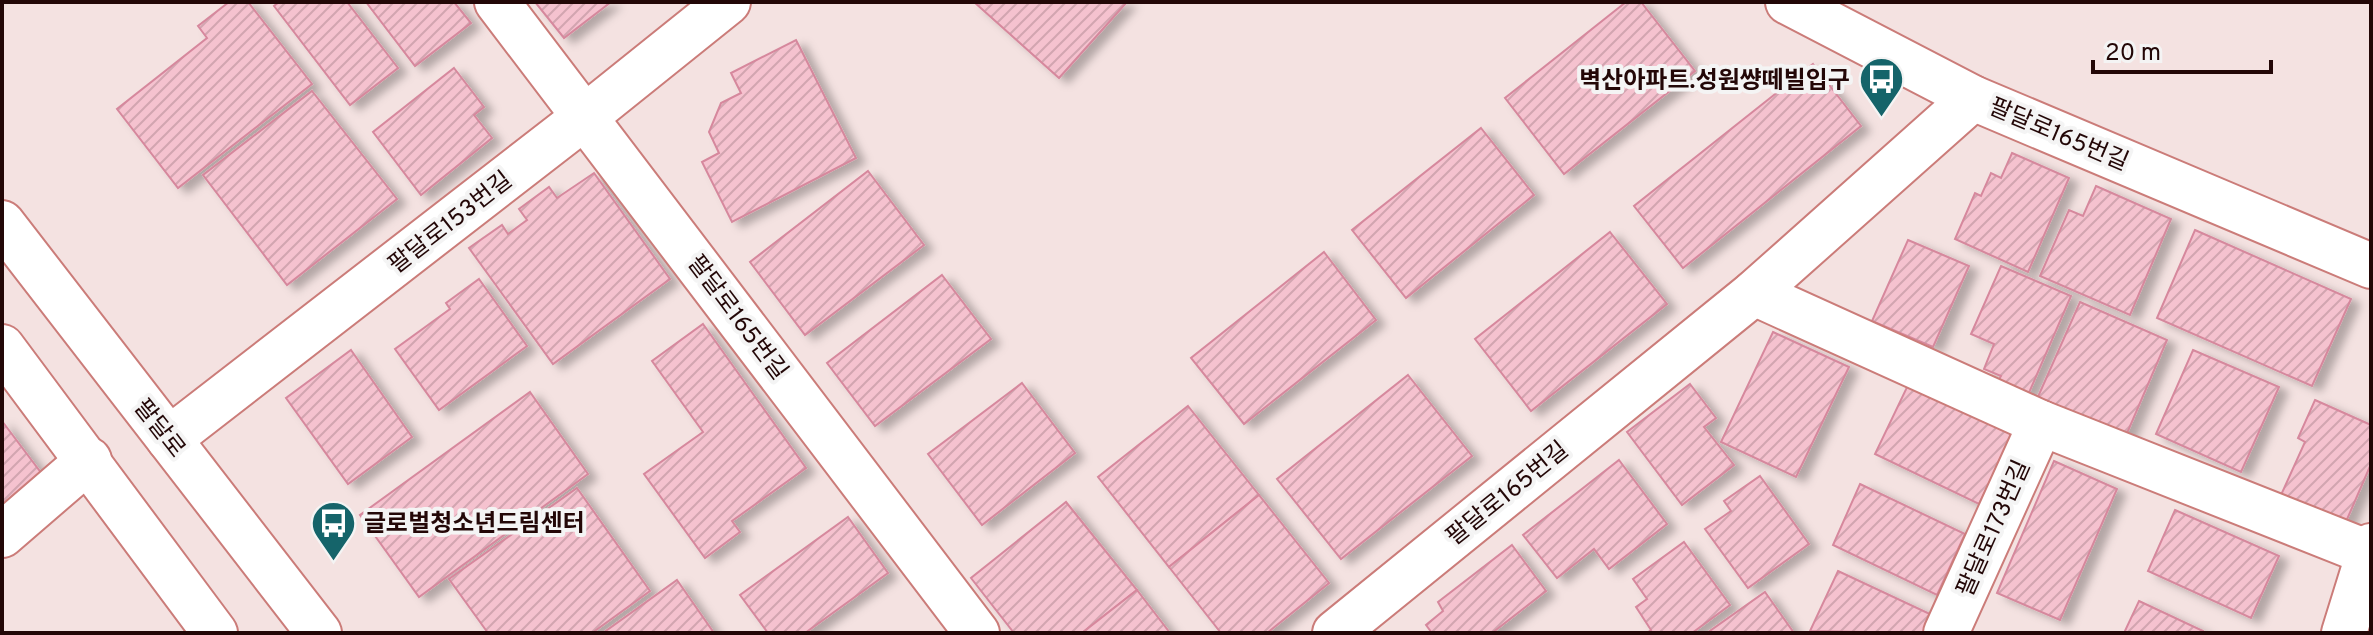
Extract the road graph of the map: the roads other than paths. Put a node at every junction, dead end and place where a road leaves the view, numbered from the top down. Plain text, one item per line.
1 (497, 2) edge
2 (728, 2) edge
3 (1788, 2) edge
4 (1973, 98) junction
5 (586, 116) junction
6 (2, 223) edge
7 (2371, 266) edge
8 (1754, 293) junction
9 (2, 347) edge
10 (2041, 423) junction
11 (169, 439) junction
12 (89, 460) junction
13 (2, 535) edge
14 (2370, 549) edge
15 (215, 633) edge
16 (319, 633) edge
17 (977, 633) edge
18 (1335, 633) edge
19 (1946, 633) edge
20 (2344, 633) edge

1 - 5 street, 팔달로165번길
2 - 5 street, 팔달로153번길
3 - 4 street
4 - 7 street, 팔달로165번길
4 - 8 street, 팔달로165번길
5 - 11 street, 팔달로153번길
5 - 17 street, 팔달로165번길
6 - 11 street, 팔달로
8 - 10 street
8 - 18 street, 팔달로165번길
9 - 12 street
10 - 14 street
10 - 19 street, 팔달로173번길
11 - 16 street, 팔달로
12 - 13 street
12 - 15 street
14 - 20 street

